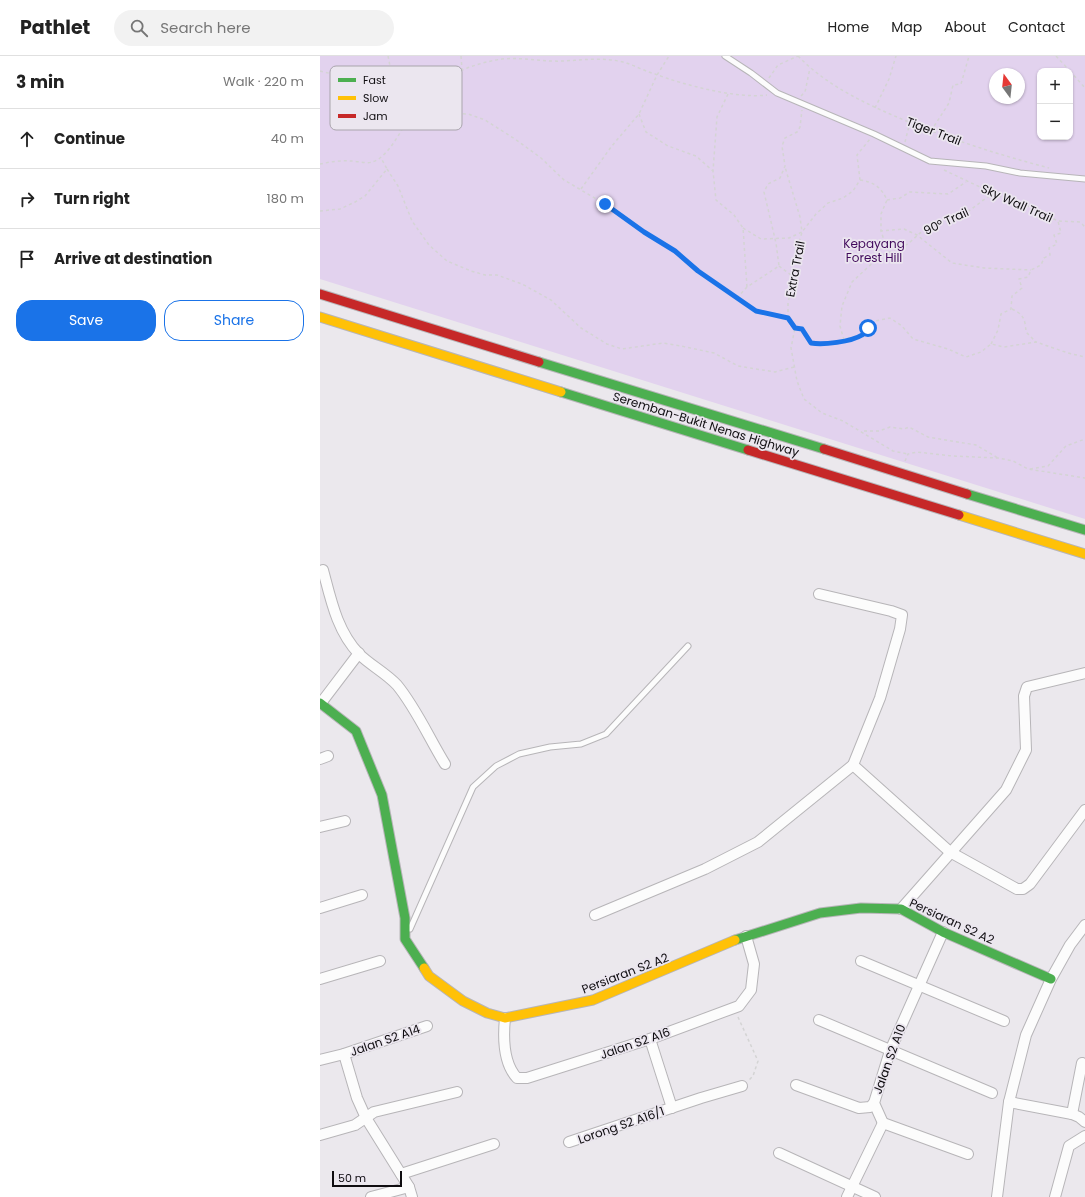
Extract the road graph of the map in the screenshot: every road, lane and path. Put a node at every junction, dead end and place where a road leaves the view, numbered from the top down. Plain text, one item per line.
1 (388, 56) edge
2 (461, 56) edge
3 (669, 56) edge
4 (725, 56) edge
5 (798, 56) edge
6 (896, 56) edge
7 (969, 56) edge
8 (1056, 56) edge
9 (390, 66) edge
10 (462, 66) edge
11 (810, 68) junction
12 (1067, 68) edge
13 (320, 70) edge
14 (462, 70) edge
15 (330, 73) edge
16 (1073, 74) edge
17 (657, 75) junction
18 (765, 83) junction
19 (1085, 88) edge
20 (777, 93) junction
21 (728, 94) junction
22 (796, 102) junction
23 (802, 105) junction
24 (875, 108) junction
25 (462, 114) edge
26 (639, 114) junction
27 (910, 122) junction
28 (403, 130) edge
29 (931, 131) junction
30 (874, 134) junction
31 (903, 149) junction
32 (381, 158) junction
33 (930, 161) junction
34 (320, 164) edge
35 (785, 166) junction
36 (1049, 168) dead end
37 (387, 169) junction
38 (713, 171) junction
39 (1085, 179) edge
40 (860, 180) junction
41 (966, 182) junction
42 (581, 189) junction
43 (993, 193) junction
44 (888, 200) junction
45 (320, 211) edge
46 (1058, 221) junction
47 (1085, 227) edge
48 (744, 228) junction
49 (881, 230) junction
50 (802, 232) junction
51 (917, 235) junction
52 (774, 238) junction
53 (880, 256) junction
54 (779, 266) junction
55 (1032, 270) junction
56 (795, 278) junction
57 (747, 287) junction
58 (320, 294) edge
59 (737, 298) junction
60 (1011, 309) junction
61 (320, 317) edge
62 (788, 318) junction
63 (795, 328) junction
64 (844, 340) junction
65 (1036, 342) junction
66 (991, 344) junction
67 (1085, 357) edge
68 (794, 367) junction
69 (862, 431) junction
70 (1085, 439) edge
71 (908, 454) junction
72 (998, 458) junction
73 (907, 467) dead end
74 (1028, 469) junction
75 (1085, 478) edge
76 (1085, 530) edge
77 (1085, 554) edge
78 (323, 570) dead end
79 (819, 594) dead end
80 (688, 646) dead end
81 (359, 653) junction
82 (1085, 673) edge
83 (321, 703) edge
84 (445, 764) dead end
85 (853, 765) junction
86 (1085, 810) edge
87 (345, 821) dead end
88 (320, 827) edge
89 (950, 852) junction
90 (362, 895) dead end
91 (320, 908) edge
92 (901, 909) junction
93 (595, 915) dead end
94 (1085, 925) edge
95 (943, 932) junction
96 (746, 936) junction
97 (405, 939) junction
98 (380, 961) dead end
99 (861, 961) dead end
100 (320, 979) edge
101 (1051, 979) junction
102 (919, 985) junction
103 (734, 1008) junction
104 (505, 1018) junction
105 (819, 1020) dead end
106 (1004, 1021) dead end
107 (427, 1026) dead end
108 (650, 1039) junction
109 (890, 1051) junction
110 (344, 1054) junction
111 (320, 1060) edge
112 (1082, 1063) dead end
113 (796, 1084) dead end
114 (742, 1086) joint
115 (457, 1092) dead end
116 (992, 1093) dead end
117 (1009, 1102) junction
118 (874, 1103) junction
119 (672, 1108) junction
120 (1072, 1114) junction
121 (366, 1118) junction
122 (1085, 1122) edge
123 (883, 1123) junction
124 (320, 1135) edge
125 (1085, 1136) edge
126 (569, 1142) dead end
127 (494, 1144) dead end
128 (779, 1153) dead end
129 (968, 1154) dead end
130 (401, 1174) junction
131 (409, 1186) junction
132 (852, 1186) junction
133 (371, 1197) edge
134 (412, 1197) edge
135 (847, 1197) edge
136 (875, 1197) edge
137 (997, 1197) edge
138 (1055, 1197) edge

1 - 9 path
2 - 10 path
3 - 17 path
4 - 18 lane
5 - 11 path, Tiger Trail
5 - 18 path
6 - 24 path
7 - 29 path
8 - 12 path
11 - 22 path
11 - 24 path, Tiger Trail
13 - 15 path
14 - 17 path
16 - 19 path
17 - 21 path
17 - 26 path
18 - 20 lane
20 - 21 path
20 - 22 lane
21 - 38 path
22 - 23 lane
23 - 30 lane
23 - 35 path
24 - 27 path, Tiger Trail
25 - 42 path
26 - 38 path
26 - 42 path
27 - 29 path, Tiger Trail
27 - 31 path
28 - 32 path
29 - 36 path, Tiger Trail
30 - 31 lane
30 - 40 path
31 - 33 lane
32 - 34 path
32 - 37 path
33 - 39 lane
33 - 41 path, Sky Wall Trail
35 - 50 path
35 - 52 path
37 - 45 path
37 - 68 path
38 - 48 path
40 - 44 path
40 - 50 path, Extra Trail
41 - 43 path, Sky Wall Trail
41 - 44 path
42 - 59 path
43 - 46 path, Sky Wall Trail
43 - 51 path, 90° Trail
44 - 49 path
46 - 47 path, Sky Wall Trail
46 - 55 path
48 - 52 path
48 - 57 path
49 - 51 path
49 - 53 path
50 - 52 path
50 - 56 path, Extra Trail
51 - 53 path, 90° Trail
51 - 55 path
52 - 54 path
53 - 64 path, 90° Trail
54 - 56 path
54 - 57 path
55 - 60 path
56 - 62 path, Extra Trail
57 - 59 path
58 - 76 main road, Seremban-Bukit Nenas Highway
59 - 62 path
60 - 65 path
60 - 66 path
61 - 77 main road, Seremban-Bukit Nenas Highway
62 - 63 path
63 - 64 path
63 - 68 path
64 - 66 path
65 - 66 path
65 - 67 path
68 - 69 path
69 - 71 path
69 - 72 path
70 - 74 path
71 - 72 path
71 - 73 path
72 - 74 path
74 - 75 path
78 - 81 street
79 - 85 street
80 - 97 lane
81 - 83 street
81 - 84 street
82 - 89 street
83 - 97 main road
85 - 89 street
85 - 93 street
86 - 89 street
87 - 88 street
89 - 92 street
90 - 91 street
92 - 95 main road, Persiaran S2 A2
92 - 96 main road, Persiaran S2 A2
94 - 101 street
95 - 101 main road, Persiaran S2 A2
95 - 102 street, Jalan S2 A10
96 - 103 street, Jalan S2 A16
96 - 104 main road, Persiaran S2 A2
97 - 104 main road, Persiaran S2 A2
98 - 100 street
99 - 102 street
101 - 117 street
102 - 106 street
102 - 109 street, Jalan S2 A10
103 - 108 street, Jalan S2 A16
103 - 114 path
104 - 108 street, Jalan S2 A16
105 - 109 street
107 - 110 street, Jalan S2 A14
108 - 119 street
109 - 116 street
109 - 118 street, Jalan S2 A10
110 - 111 street, Jalan S2 A14
110 - 121 street, Jalan S2 A14
112 - 120 street
113 - 118 street
114 - 119 street, Lorong S2 A16/1
115 - 121 street
117 - 120 street
117 - 137 street
118 - 123 street, Jalan S2 A10
119 - 126 street, Lorong S2 A16/1
120 - 122 street
121 - 124 street
121 - 130 street, Jalan S2 A14
123 - 129 street
123 - 132 street
125 - 138 street
127 - 130 street
128 - 132 street
130 - 131 street, Jalan S2 A14
131 - 133 street
131 - 134 street, Jalan S2 A14
132 - 135 street
132 - 136 street

